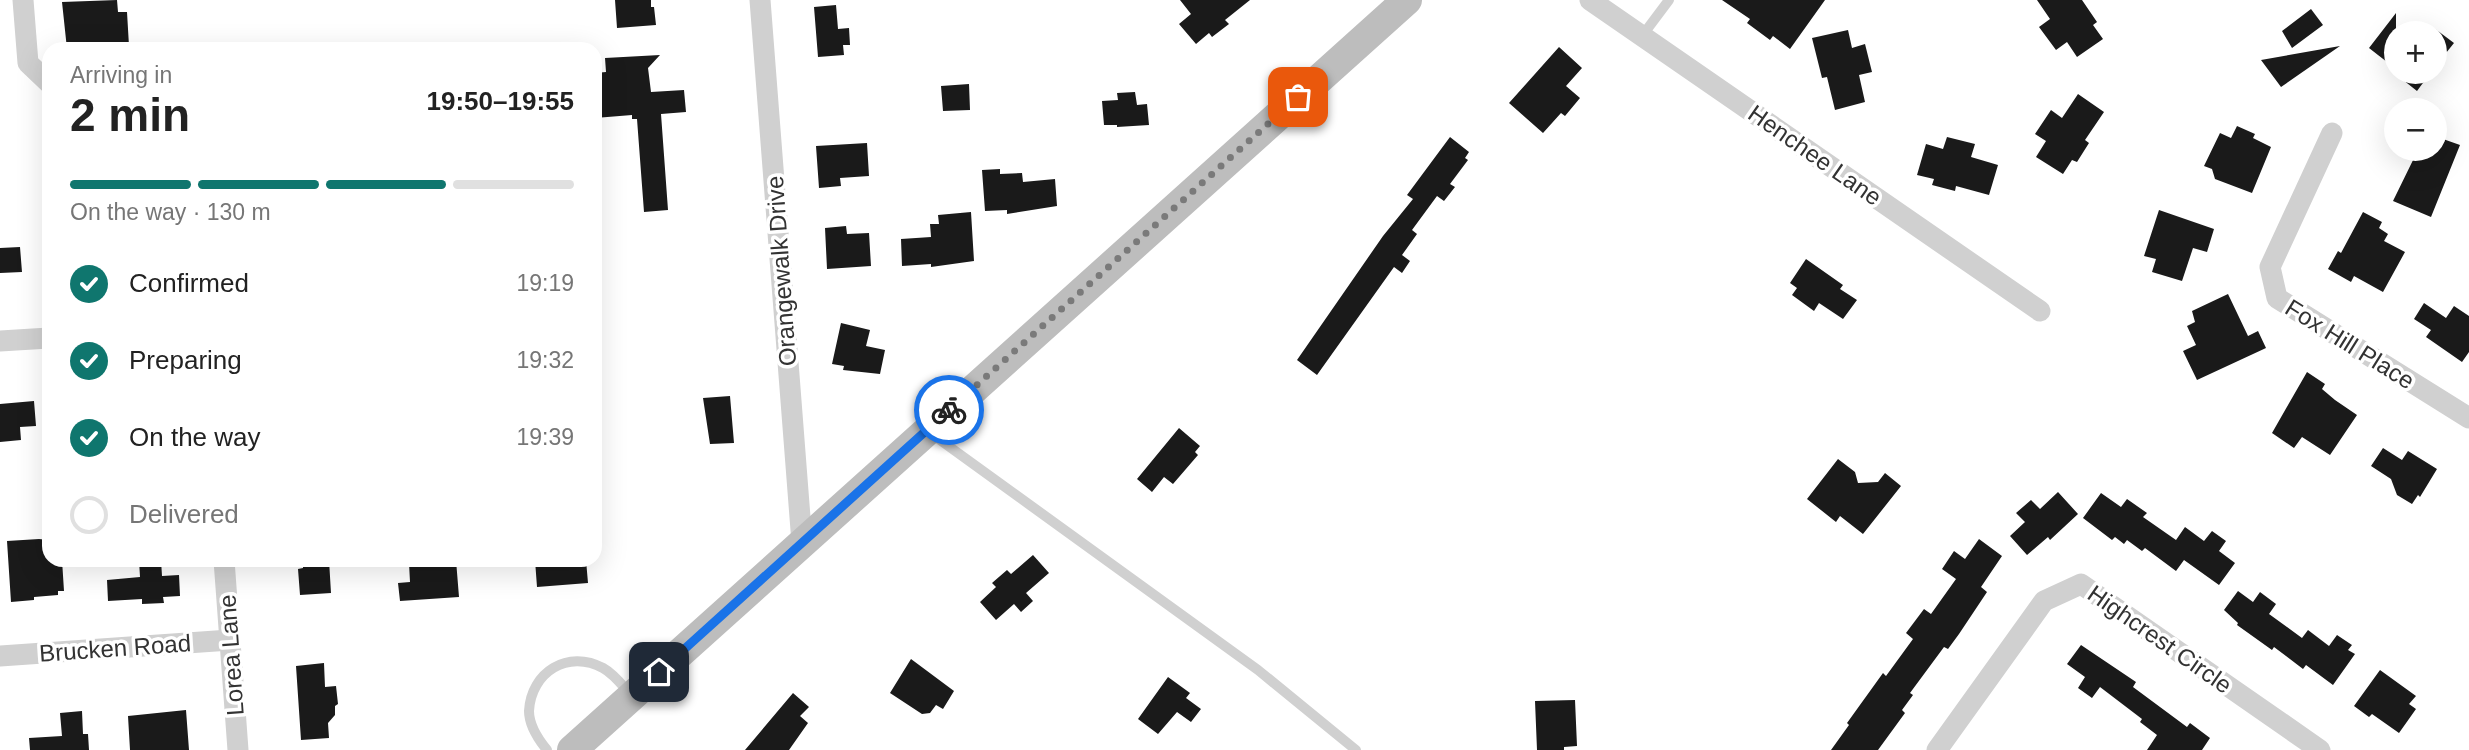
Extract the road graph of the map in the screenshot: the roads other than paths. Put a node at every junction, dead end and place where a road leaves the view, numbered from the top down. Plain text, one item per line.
1 (23, 0) edge
2 (760, 0) edge
3 (1407, 0) edge
4 (1590, 0) edge
5 (1669, 0) edge
6 (1642, 36) junction
7 (42, 77) edge
8 (2332, 133) dead end
9 (2040, 311) dead end
10 (42, 338) edge
11 (0, 341) edge
12 (2469, 418) edge
13 (927, 430) junction
14 (802, 542) junction
15 (225, 567) edge
16 (230, 640) junction
17 (0, 656) edge
18 (632, 696) junction
19 (238, 750) edge
20 (547, 750) edge
21 (572, 750) edge
22 (1356, 750) edge
23 (1937, 750) edge
24 (2320, 750) edge

1 - 7 street
2 - 14 street, Orangewalk Drive
3 - 13 main road
4 - 6 street, Henchee Lane
5 - 6 lane
6 - 9 street, Henchee Lane
8 - 12 street, Fox Hill Place
10 - 11 street
13 - 14 main road
13 - 22 lane
14 - 18 main road
15 - 16 street, Lorea Lane
16 - 17 street, Brucken Road
16 - 19 street, Lorea Lane
18 - 20 lane
18 - 21 main road
23 - 24 street, Highcrest Circle

